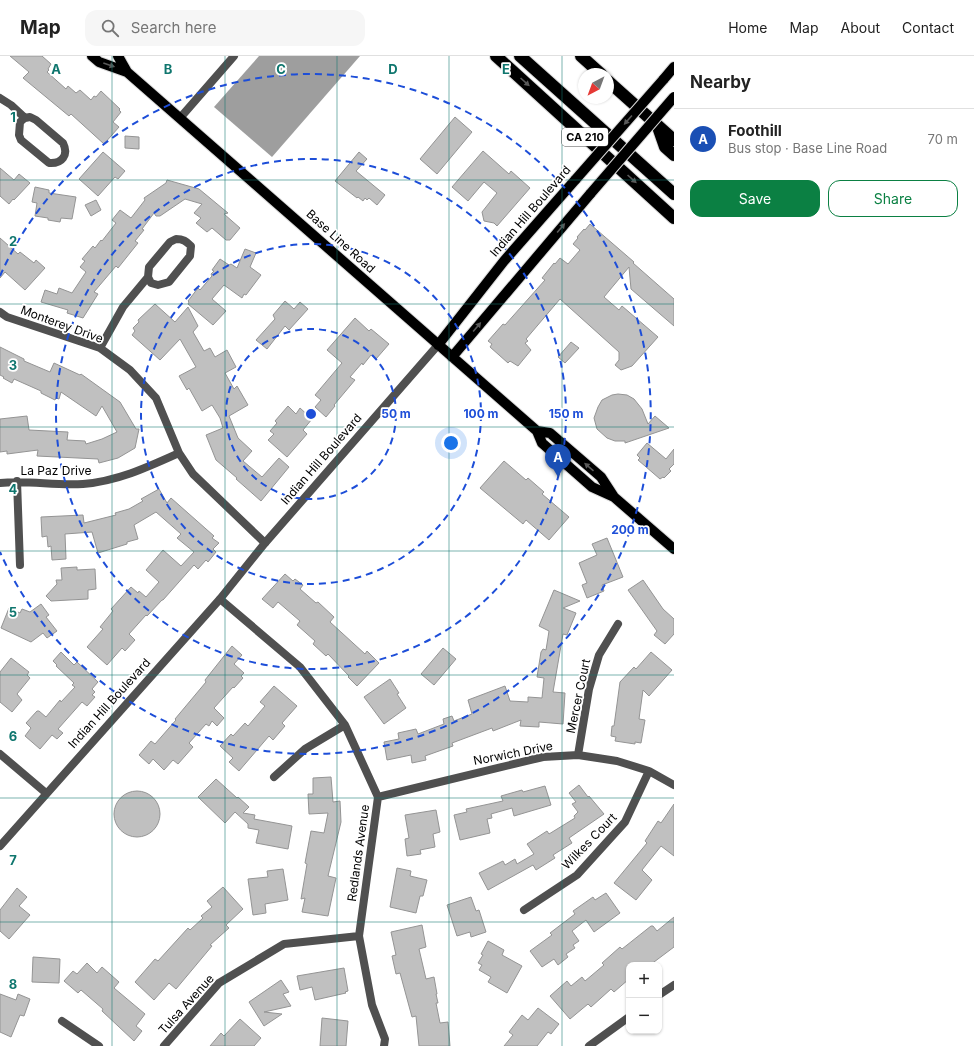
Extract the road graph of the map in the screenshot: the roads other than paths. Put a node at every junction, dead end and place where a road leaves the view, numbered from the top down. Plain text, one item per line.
1 (92, 56) edge
2 (118, 56) edge
3 (234, 56) edge
4 (496, 56) edge
5 (520, 56) edge
6 (581, 56) edge
7 (674, 67) edge
8 (594, 68) edge
9 (127, 72) junction
10 (614, 86) edge
11 (674, 97) edge
12 (0, 98) edge
13 (25, 118) junction
14 (180, 118) junction
15 (658, 126) junction
16 (674, 140) edge
17 (674, 155) edge
18 (674, 194) edge
19 (674, 218) edge
20 (148, 277) junction
21 (0, 312) edge
22 (438, 345) junction
23 (100, 348) junction
24 (452, 357) junction
25 (179, 453) junction
26 (17, 481) junction
27 (0, 483) edge
28 (265, 543) junction
29 (674, 549) edge
30 (20, 565) dead end
31 (220, 599) junction
32 (618, 624) dead end
33 (345, 724) junction
34 (0, 754) edge
35 (578, 755) junction
36 (649, 771) junction
37 (274, 777) dead end
38 (674, 785) edge
39 (46, 793) junction
40 (378, 797) junction
41 (0, 846) edge
42 (524, 910) dead end
43 (359, 936) junction
44 (674, 984) edge
45 (662, 993) edge
46 (626, 1019) edge
47 (62, 1021) dead end
48 (593, 1045) edge
49 (99, 1046) edge
50 (164, 1046) edge
51 (384, 1046) edge

1 -> 9 main road, Base Line Road
2 - 9 main road, Base Line Road
3 - 14 street
4 -> 19 highway, CA 210
5 - 18 highway
6 - 8 highway
7 -> 22 main road, Indian Hill Boulevard, bridge
9 - 14 main road, Base Line Road
10 - 15 highway
24 -> 11 main road, bridge
12 - 13 street
13 - 13 street
14 - 22 main road, Base Line Road
15 - 16 highway
15 - 17 highway
20 - 20 street
20 - 23 street
21 - 23 street, Monterey Drive
22 - 24 main road, Base Line Road
22 - 28 street, Indian Hill Boulevard
23 - 25 street, Monterey Drive
24 - 29 main road, Base Line Road
25 - 26 street, La Paz Drive
25 - 28 street, Monterey Drive
26 - 27 street, La Paz Drive
26 - 30 street
28 - 31 street, Indian Hill Boulevard
31 - 33 street, Redlands Avenue
31 - 39 street, Indian Hill Boulevard
32 - 35 street, Mercer Court
33 - 37 street
33 - 40 street, Redlands Avenue
34 - 39 street
35 - 36 street, Norwich Drive
35 - 40 street, Norwich Drive
36 - 38 street, Norwich Drive
36 - 42 street, Wilkes Court
39 - 41 street, Indian Hill Boulevard
40 - 43 street, Redlands Avenue
43 - 50 street, Tulsa Avenue
43 - 51 street, Redlands Avenue
44 - 45 street
46 - 48 street
47 - 49 street

